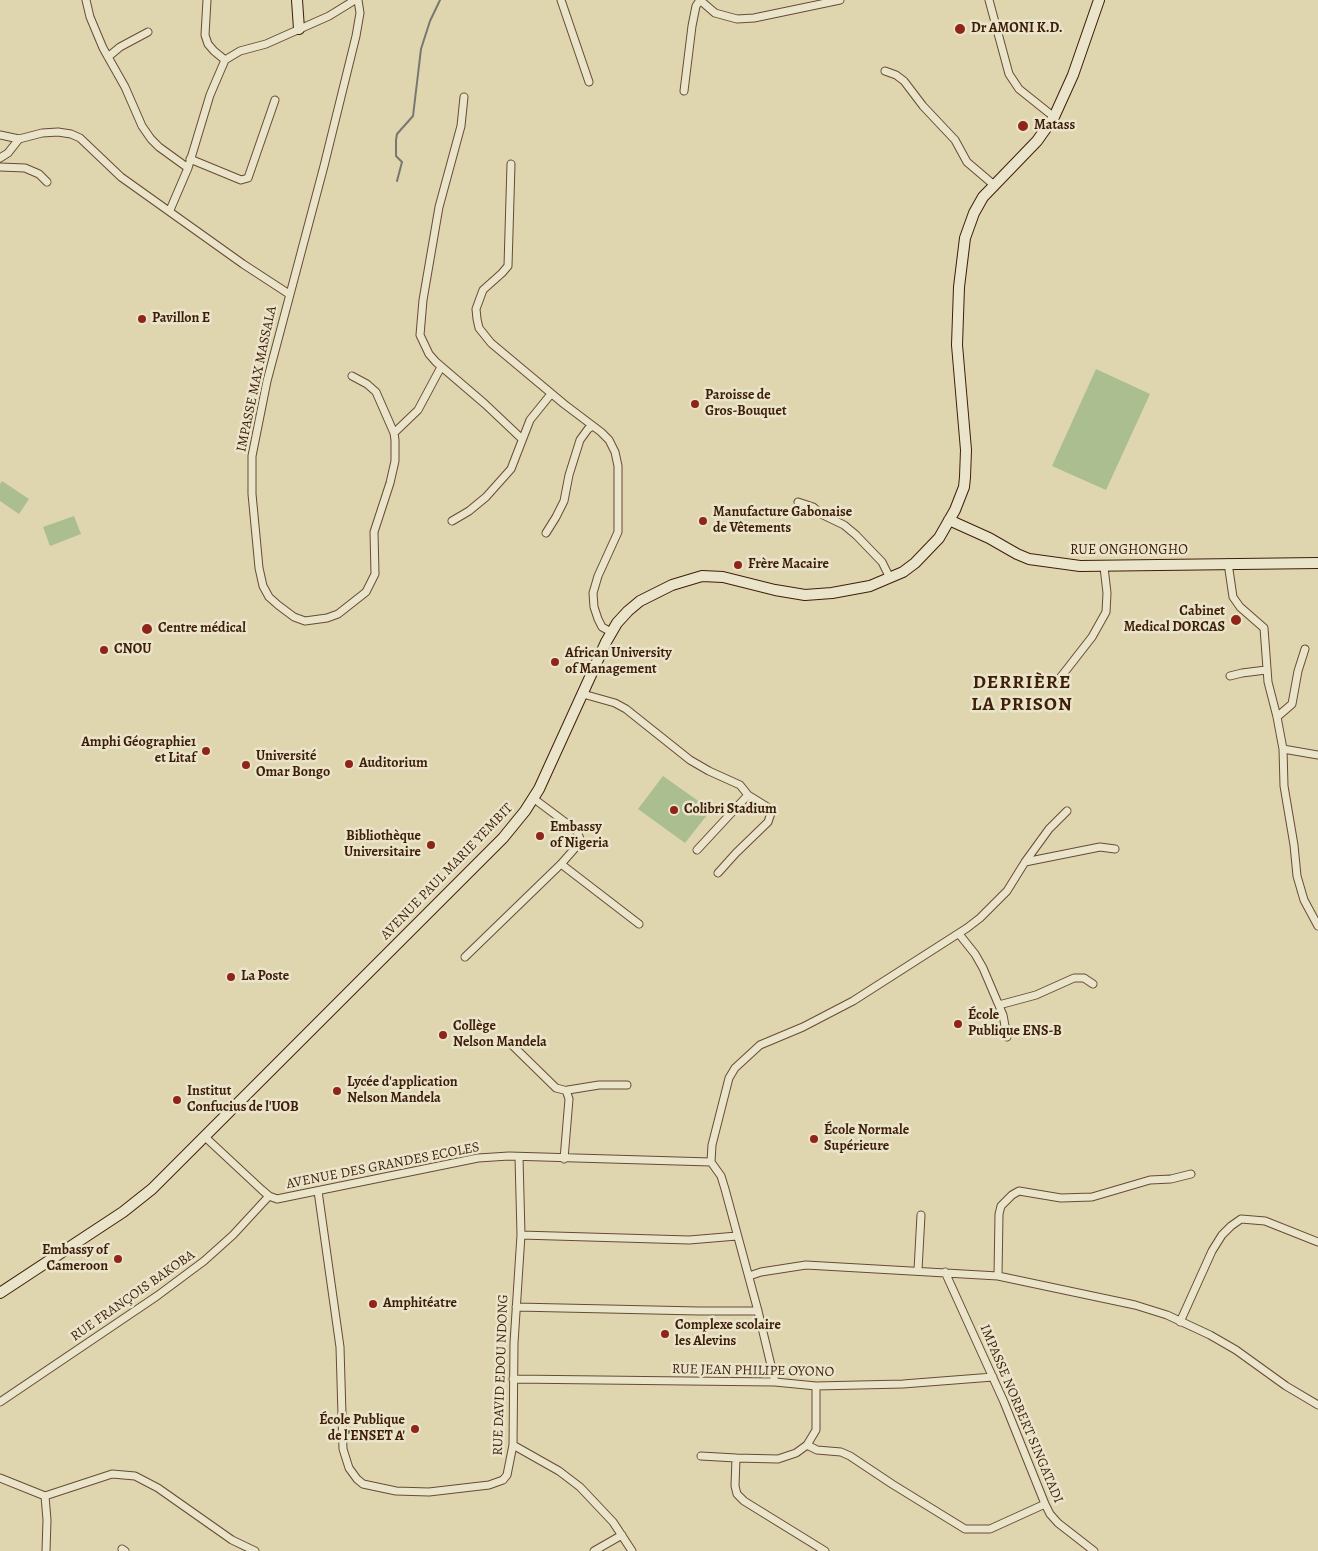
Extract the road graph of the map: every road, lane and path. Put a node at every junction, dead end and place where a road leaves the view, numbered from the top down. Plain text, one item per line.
1 (86, 0) edge
2 (207, 0) edge
3 (297, 0) edge
4 (357, 0) edge
5 (561, 0) edge
6 (700, 0) edge
7 (840, 0) edge
8 (989, 0) edge
9 (1100, 0) edge
10 (299, 29) junction
11 (148, 32) dead end
12 (108, 56) junction
13 (225, 60) junction
14 (885, 71) dead end
15 (588, 82) dead end
16 (684, 91) dead end
17 (464, 98) dead end
18 (275, 100) dead end
19 (1054, 117) junction
20 (0, 135) edge
21 (19, 139) junction
22 (0, 158) edge
23 (190, 159) junction
24 (511, 164) dead end
25 (0, 167) edge
26 (188, 168) junction
27 (47, 182) dead end
28 (994, 185) junction
29 (170, 210) junction
30 (289, 294) junction
31 (441, 368) junction
32 (352, 376) dead end
33 (551, 394) junction
34 (593, 426) junction
35 (394, 433) junction
36 (522, 439) junction
37 (798, 502) dead end
38 (950, 520) junction
39 (452, 521) dead end
40 (546, 533) dead end
41 (1228, 563) junction
42 (1318, 563) edge
43 (1104, 567) junction
44 (890, 578) junction
45 (611, 632) junction
46 (1305, 649) dead end
47 (1266, 670) junction
48 (1230, 676) dead end
49 (1060, 678) dead end
50 (583, 694) junction
51 (1277, 717) junction
52 (1283, 749) junction
53 (1318, 755) edge
54 (748, 795) junction
55 (533, 798) junction
56 (1067, 811) dead end
57 (1115, 849) dead end
58 (697, 850) dead end
59 (1025, 862) junction
60 (560, 864) junction
61 (718, 873) dead end
62 (639, 924) dead end
63 (1318, 926) edge
64 (959, 934) junction
65 (465, 957) dead end
66 (1092, 984) dead end
67 (1000, 1005) junction
68 (1007, 1037) dead end
69 (509, 1042) dead end
70 (628, 1085) dead end
71 (567, 1091) junction
72 (204, 1136) junction
73 (519, 1157) junction
74 (564, 1159) junction
75 (711, 1162) junction
76 (1191, 1174) dead end
77 (318, 1191) junction
78 (269, 1196) junction
79 (921, 1215) dead end
80 (521, 1235) junction
81 (737, 1236) junction
82 (1318, 1242) edge
83 (918, 1270) junction
84 (946, 1272) junction
85 (749, 1276) junction
86 (998, 1276) junction
87 (0, 1294) edge
88 (516, 1307) junction
89 (758, 1310) junction
90 (1180, 1322) junction
91 (993, 1377) junction
92 (513, 1379) junction
93 (775, 1382) junction
94 (816, 1386) junction
95 (0, 1402) edge
96 (1318, 1404) edge
97 (513, 1445) junction
98 (807, 1445) junction
99 (701, 1456) dead end
100 (736, 1458) junction
101 (0, 1478) edge
102 (45, 1496) junction
103 (1044, 1504) junction
104 (622, 1535) junction
105 (46, 1551) edge
106 (255, 1551) edge
107 (594, 1551) edge
108 (632, 1551) edge
109 (825, 1551) edge
110 (1094, 1551) edge

1 - 12 street
2 - 13 street
3 - 10 main road
4 - 10 street
4 - 30 street, IMPASSE MAX MASSALA
5 - 15 street
6 - 7 street
6 - 16 street
8 - 19 street
9 - 19 main road, AVENUE PAUL MARIE YEMBIT
10 - 13 street
11 - 12 street
12 - 26 street
13 - 23 street
14 - 28 street
17 - 31 street
18 - 23 street
19 - 28 main road, AVENUE PAUL MARIE YEMBIT
20 - 21 street
21 - 22 street
21 - 29 street
23 - 26 street
24 - 33 street
25 - 27 street
26 - 29 street
28 - 38 main road, AVENUE PAUL MARIE YEMBIT
29 - 30 street
30 - 35 street, IMPASSE MAX MASSALA
31 - 35 street
31 - 36 street
32 - 35 street, IMPASSE MAX MASSALA
33 - 34 street
33 - 36 street
34 - 40 street
34 - 45 street
36 - 39 street
37 - 44 street
38 - 43 main road, RUE ONGHONGHO
38 - 44 main road, AVENUE PAUL MARIE YEMBIT
41 - 42 main road, RUE ONGHONGHO
41 - 43 main road, RUE ONGHONGHO
41 - 47 street
43 - 49 street
44 - 45 main road, AVENUE PAUL MARIE YEMBIT
45 - 50 main road, AVENUE PAUL MARIE YEMBIT
46 - 51 street
47 - 48 street
47 - 51 street
50 - 54 street
50 - 55 main road, AVENUE PAUL MARIE YEMBIT
51 - 52 street
52 - 53 street
52 - 63 street
54 - 58 street
54 - 61 street
55 - 60 street
55 - 72 main road, AVENUE PAUL MARIE YEMBIT
56 - 59 street
57 - 59 street
59 - 64 street
60 - 62 street
60 - 65 street
64 - 67 street
64 - 75 street
66 - 67 street
67 - 68 street
69 - 71 street
70 - 71 street
71 - 74 street
72 - 78 street, AVENUE DES GRANDES ECOLES
72 - 87 main road, AVENUE PAUL MARIE YEMBIT
73 - 74 street, AVENUE DES GRANDES ECOLES
73 - 77 street, AVENUE DES GRANDES ECOLES
73 - 80 street, RUE DAVID EDOU NDONG
74 - 75 street, AVENUE DES GRANDES ECOLES
75 - 81 street
76 - 86 street
77 - 78 street, AVENUE DES GRANDES ECOLES
77 - 97 street, RUE DAVID EDOU NDONG
78 - 95 street, RUE FRANÇOIS BAKOBA
79 - 83 street
80 - 81 street
80 - 88 street, RUE DAVID EDOU NDONG
81 - 85 street
82 - 90 street
83 - 84 street
83 - 85 street
84 - 86 street
84 - 91 street, IMPASSE NORBERT SINGATADI
85 - 89 street
86 - 90 street
88 - 89 street
88 - 92 street, RUE DAVID EDOU NDONG
89 - 93 street
90 - 96 street
91 - 94 street, RUE JEAN PHILIPE OYONO
91 - 103 street, IMPASSE NORBERT SINGATADI
92 - 93 street, RUE JEAN PHILIPE OYONO
92 - 97 street, RUE DAVID EDOU NDONG
93 - 94 street, RUE JEAN PHILIPE OYONO
94 - 98 street
97 - 104 street
98 - 100 street
98 - 103 street
99 - 100 street
100 - 109 street
101 - 102 street
102 - 105 street
102 - 106 street
103 - 110 street, IMPASSE NORBERT SINGATADI
104 - 107 street
104 - 108 street

